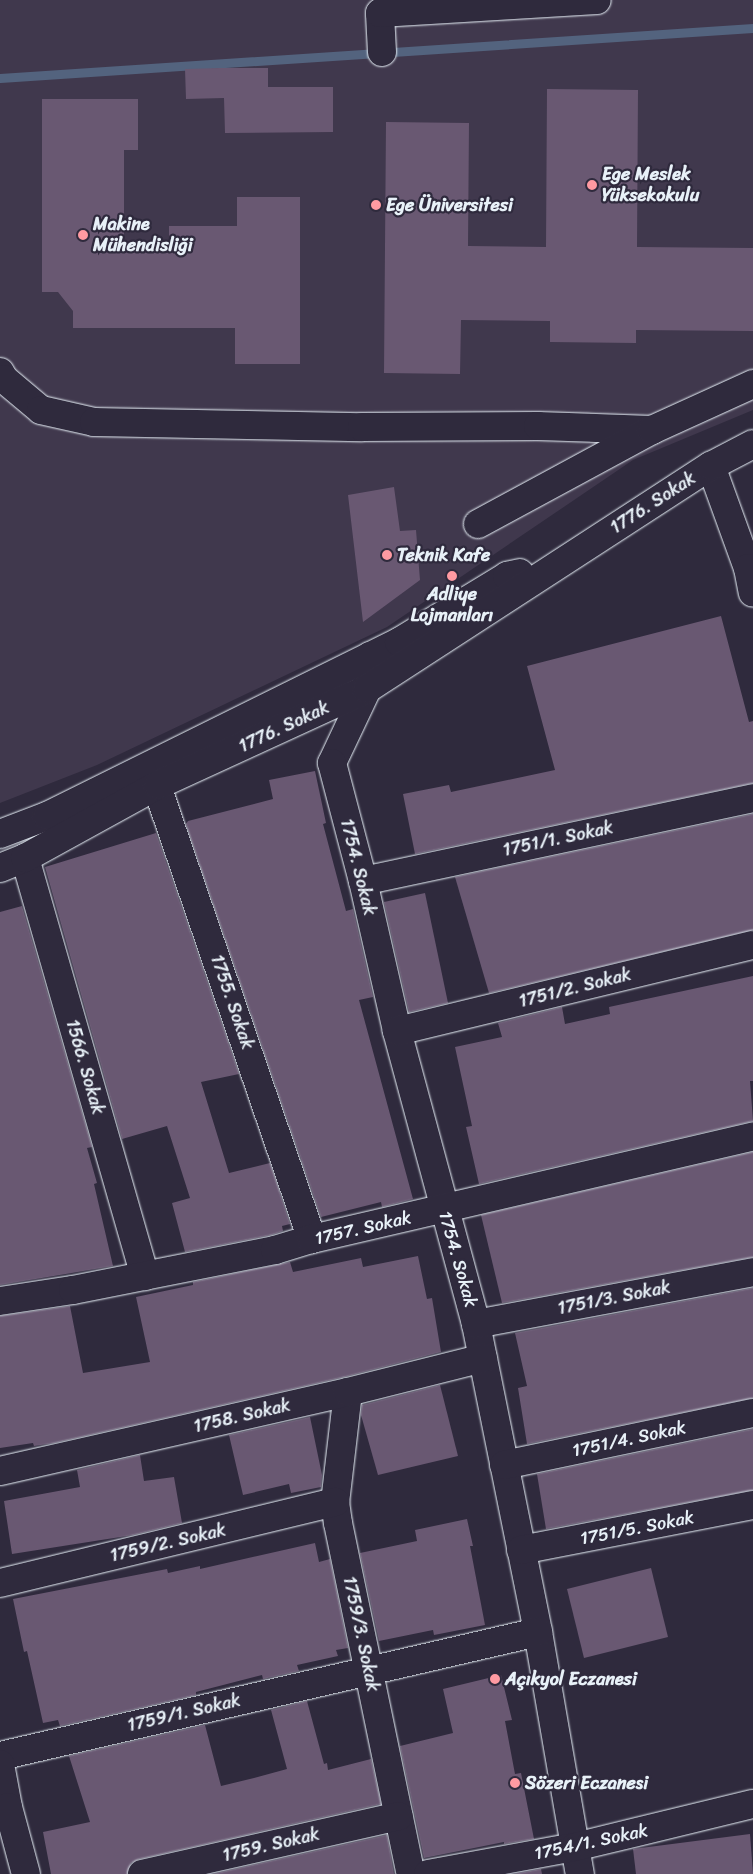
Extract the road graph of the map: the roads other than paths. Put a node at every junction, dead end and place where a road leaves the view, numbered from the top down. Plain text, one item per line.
1 (597, 0) edge
2 (382, 52) dead end
3 (0, 372) edge
4 (753, 384) edge
5 (652, 430) junction
6 (753, 444) edge
7 (712, 466) junction
8 (478, 524) dead end
9 (556, 566) junction
10 (753, 593) edge
11 (370, 656) junction
12 (367, 689) junction
13 (154, 775) junction
14 (753, 798) edge
15 (0, 834) edge
16 (25, 858) junction
17 (0, 868) edge
18 (363, 881) junction
19 (753, 945) edge
20 (397, 1031) junction
21 (753, 1136) edge
22 (444, 1210) junction
23 (312, 1239) junction
24 (753, 1272) edge
25 (145, 1276) junction
26 (0, 1301) edge
27 (476, 1324) junction
28 (483, 1358) junction
29 (348, 1392) junction
30 (753, 1413) edge
31 (504, 1465) junction
32 (0, 1471) edge
33 (335, 1502) junction
34 (753, 1505) edge
35 (521, 1550) junction
36 (0, 1583) edge
37 (538, 1632) junction
38 (369, 1671) junction
39 (0, 1756) edge
40 (0, 1764) edge
41 (753, 1804) edge
42 (399, 1816) junction
43 (575, 1847) junction
44 (26, 1874) edge
45 (142, 1874) edge
46 (411, 1874) edge
47 (428, 1874) edge
48 (580, 1874) edge

1 - 2 street
3 - 5 street
4 - 5 street
5 - 8 street
6 - 7 street, 1776. Sokak
7 - 9 street, 1776. Sokak
7 - 10 street
9 - 11 street, 1776. Sokak
9 - 12 street, 1776. Sokak
11 - 12 street, 1754. Sokak
11 - 13 street, 1776. Sokak
12 - 13 street, 1776. Sokak
12 - 18 street, 1754. Sokak
13 - 15 street, 1776. Sokak
13 - 16 street, 1776. Sokak
13 - 23 street, 1755. Sokak
14 - 18 street, 1751/1. Sokak
16 - 17 street, 1776. Sokak
16 - 25 street, 1566. Sokak
18 - 20 street, 1754. Sokak
19 - 20 street, 1751/2. Sokak
20 - 22 street, 1754. Sokak
21 - 22 street, 1757. Sokak
22 - 23 street, 1757. Sokak
22 - 27 street, 1754. Sokak
23 - 25 street, 1757. Sokak
24 - 27 street, 1751/3. Sokak
25 - 26 street, 1757. Sokak
27 - 28 street, 1754. Sokak
28 - 29 street, 1758. Sokak
28 - 31 street, 1754. Sokak
29 - 32 street, 1758. Sokak
29 - 33 street, 1759/3. Sokak
30 - 31 street, 1751/4. Sokak
31 - 35 street, 1754. Sokak
33 - 36 street, 1759/2. Sokak
33 - 38 street, 1759/3. Sokak
34 - 35 street, 1751/5. Sokak
35 - 37 street, 1754. Sokak
37 - 38 street, 1759/1. Sokak
37 - 43 street, 1754. Sokak
38 - 39 street, 1759/1. Sokak
38 - 42 street, 1759/3. Sokak
40 - 44 street
41 - 43 street, 1754/1. Sokak
42 - 45 street, 1759. Sokak
42 - 46 street, 1759/3. Sokak
43 - 47 street, 1754/1. Sokak
43 - 48 street, 1754. Sokak

